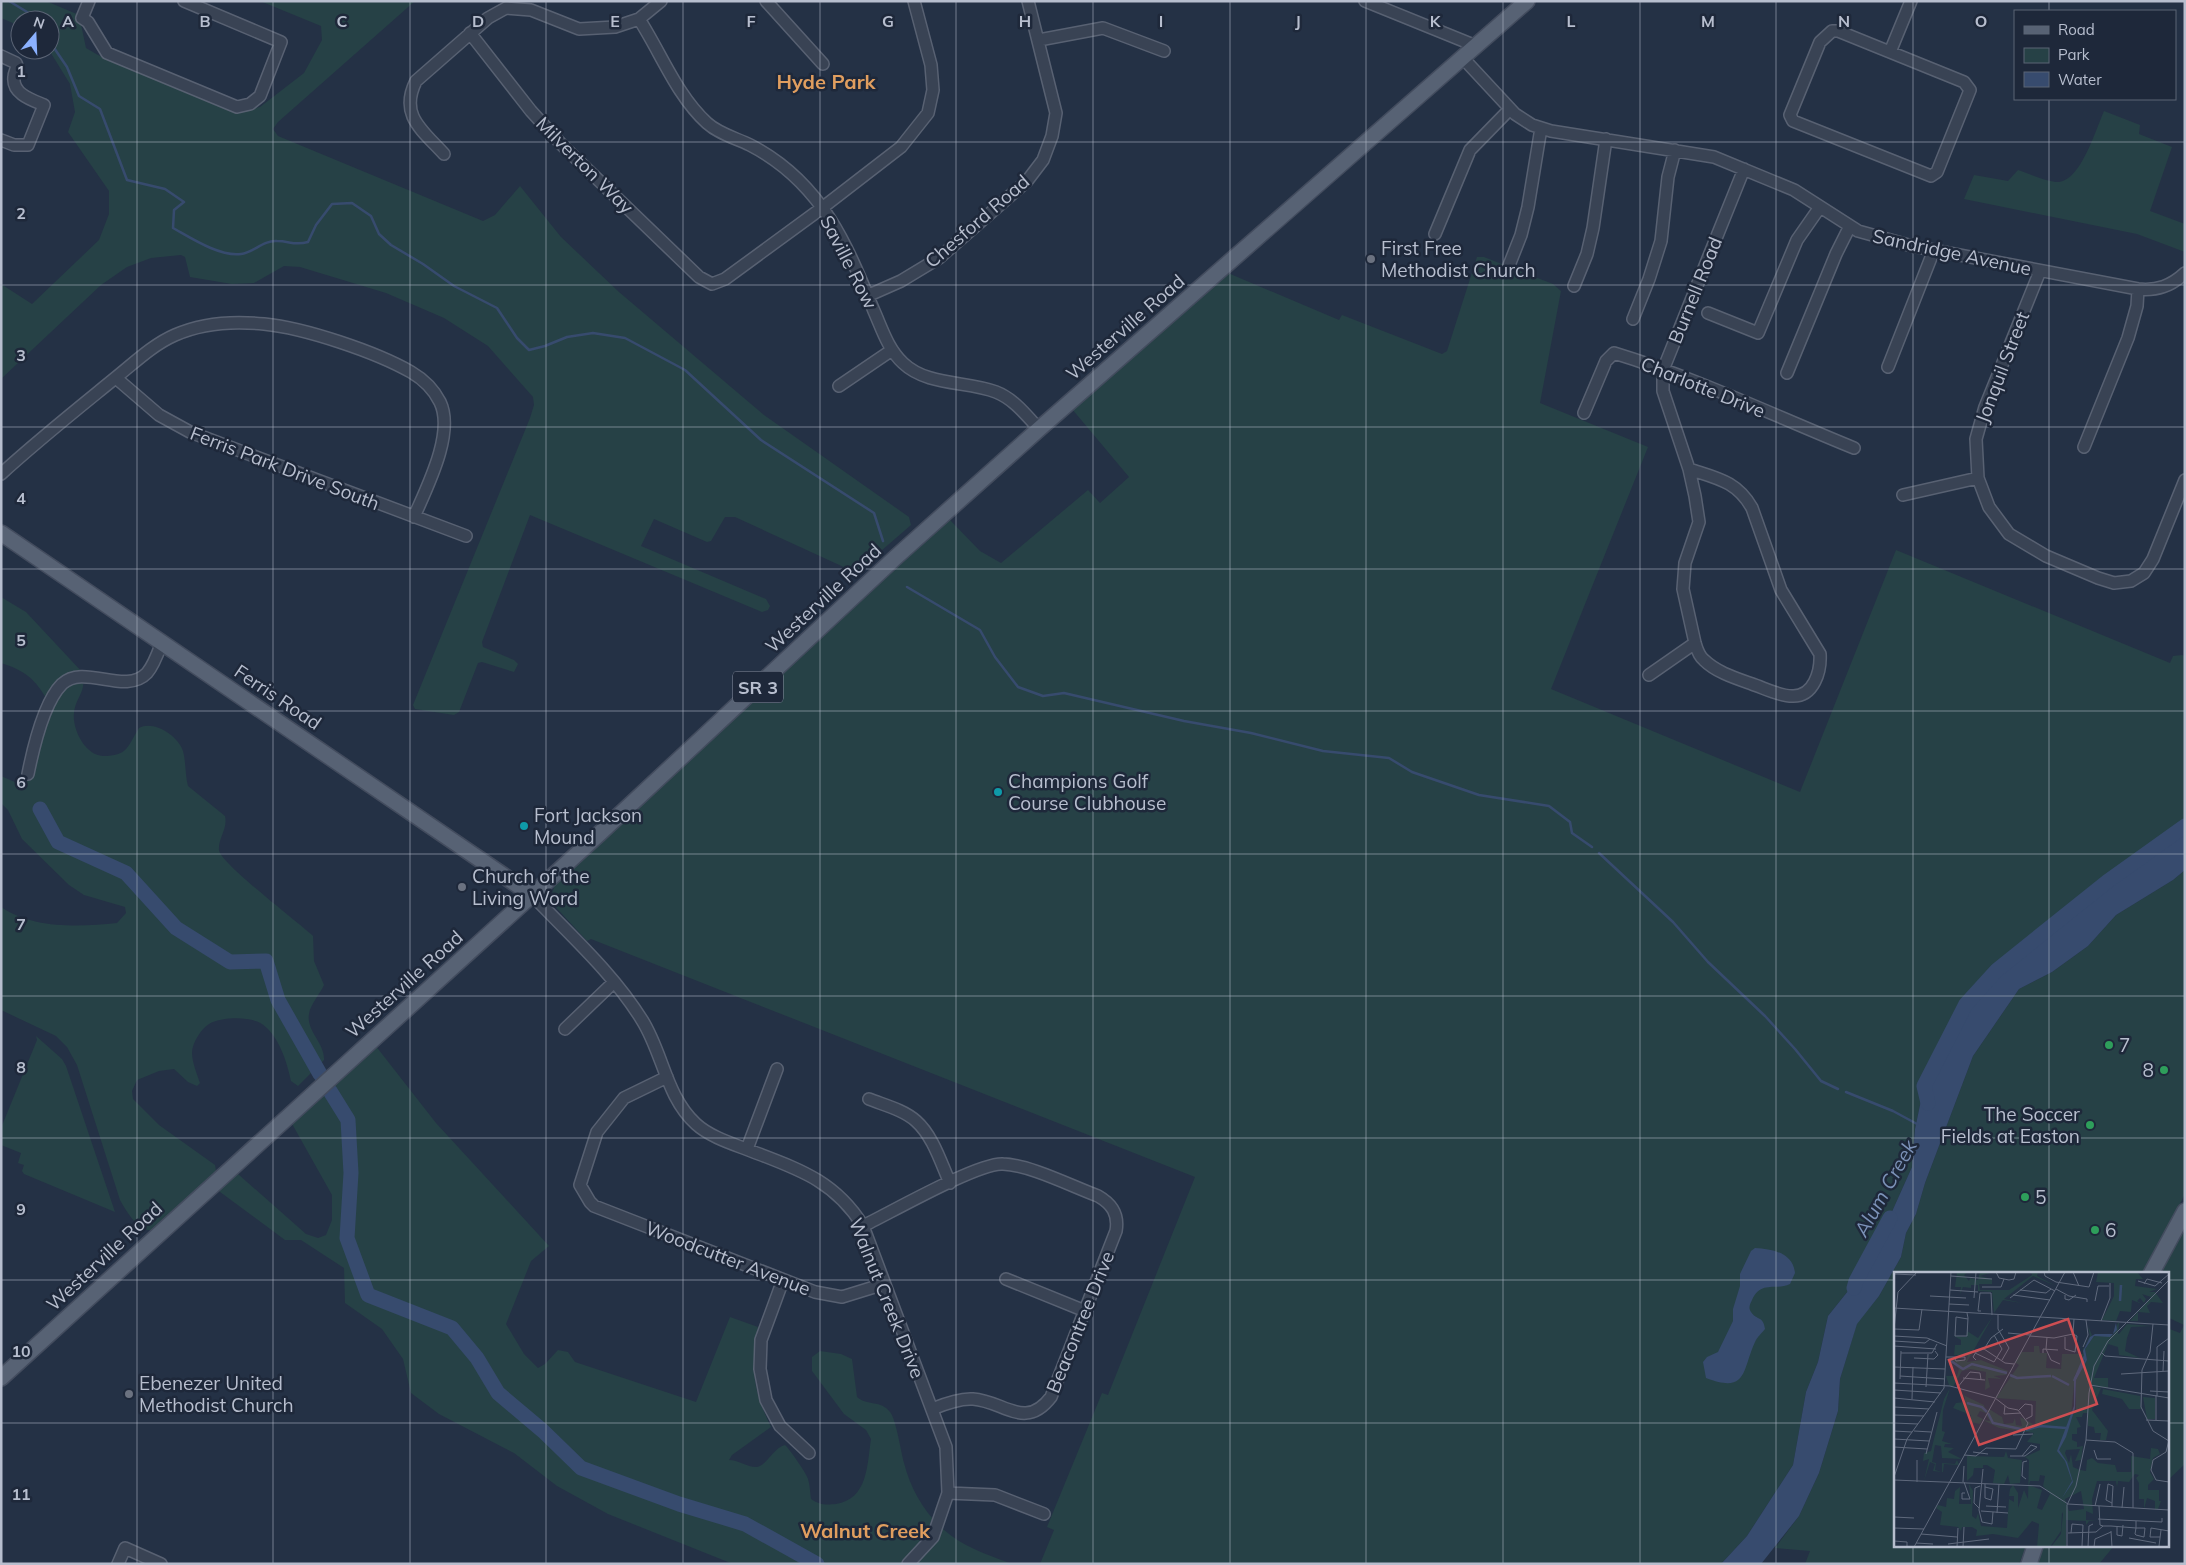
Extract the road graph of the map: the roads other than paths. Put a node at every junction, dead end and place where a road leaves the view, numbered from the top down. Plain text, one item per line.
1 (89, 1) edge
2 (184, 1) edge
3 (661, 1) edge
4 (766, 1) edge
5 (914, 1) edge
6 (1028, 1) edge
7 (1365, 1) edge
8 (1527, 1) edge
9 (1911, 1) edge
10 (639, 19) junction
11 (470, 33) junction
12 (1039, 40) junction
13 (1476, 46) junction
14 (1164, 51) dead end
15 (1890, 52) junction
16 (1, 56) edge
17 (1462, 57) junction
18 (823, 64) dead end
19 (1510, 109) junction
20 (1541, 128) junction
21 (1606, 139) junction
22 (1, 140) edge
23 (1674, 150) junction
24 (444, 154) dead end
25 (1744, 169) junction
26 (1820, 207) junction
27 (822, 208) junction
28 (1850, 226) junction
29 (1435, 234) dead end
30 (1934, 250) junction
31 (1508, 268) dead end
32 (2040, 271) junction
33 (2185, 272) edge
34 (1574, 286) dead end
35 (2138, 289) junction
36 (868, 296) junction
37 (1708, 313) dead end
38 (1633, 319) dead end
39 (892, 350) junction
40 (1888, 367) dead end
41 (1663, 370) junction
42 (1787, 373) dead end
43 (116, 378) junction
44 (839, 386) dead end
45 (1584, 413) dead end
46 (1039, 428) junction
47 (2084, 447) dead end
48 (1854, 448) dead end
49 (1689, 469) junction
50 (1, 474) edge
51 (1978, 478) junction
52 (2185, 480) edge
53 (1903, 495) dead end
54 (414, 517) junction
55 (1, 533) edge
56 (466, 536) dead end
57 (162, 642) junction
58 (1695, 644) junction
59 (1649, 675) dead end
60 (28, 774) dead end
61 (532, 895) junction
62 (614, 982) junction
63 (565, 1029) dead end
64 (777, 1069) dead end
65 (667, 1077) junction
66 (869, 1099) dead end
67 (747, 1149) junction
68 (950, 1183) junction
69 (2184, 1214) edge
70 (863, 1226) junction
71 (2152, 1272) edge
72 (1006, 1279) dead end
73 (783, 1280) junction
74 (884, 1284) junction
75 (1085, 1311) junction
76 (1, 1378) edge
77 (932, 1409) junction
78 (809, 1453) dead end
79 (948, 1493) junction
80 (1044, 1514) dead end
81 (2034, 1548) edge
82 (118, 1564) edge
83 (161, 1564) edge
84 (908, 1564) edge
85 (2029, 1564) edge

1 - 2 street
3 - 10 street
4 - 18 street
5 - 27 street
6 - 12 street, Chesford Road
7 - 13 street
8 - 13 main road, Westerville Road / SR 3
9 - 15 street
10 - 11 street
10 - 27 street, Saville Row
11 - 24 street
11 - 27 street, Milverton Way
12 - 14 street
12 - 36 street, Chesford Road
13 - 17 main road, Westerville Road / SR 3
15 - 15 street
16 - 22 street
17 - 19 street, Sandridge Avenue
17 - 46 main road, Westerville Road / SR 3
19 - 20 street, Sandridge Avenue
19 - 29 street
20 - 21 street, Sandridge Avenue
20 - 31 street
21 - 23 street, Sandridge Avenue
21 - 34 street
23 - 25 street, Sandridge Avenue
23 - 38 street
25 - 26 street, Sandridge Avenue
25 - 41 street, Burnell Road
26 - 28 street, Sandridge Avenue
26 - 37 street
27 - 36 street, Saville Row
28 - 30 street, Sandridge Avenue
28 - 42 street
30 - 32 street, Sandridge Avenue
30 - 40 street
32 - 35 street, Sandridge Avenue
32 - 51 street, Jonquil Street
33 - 35 street, Sandridge Avenue
35 - 47 street
36 - 39 street, Saville Row
39 - 44 street
39 - 46 street, Saville Row
41 - 45 street, Charlotte Drive
41 - 48 street, Charlotte Drive
41 - 49 street, Burnell Road
43 - 50 street
43 - 54 street, Ferris Park Drive South
43 - 54 street
46 - 61 main road, Westerville Road / SR 3
49 - 58 street, Burnell Road
49 - 58 street
51 - 52 street, Jonquil Street
51 - 53 street
54 - 56 street, Ferris Park Drive South
55 - 57 main road, Ferris Road
57 - 60 street
57 - 61 main road, Ferris Road
58 - 59 street
61 - 62 street, Walnut Creek Drive
61 - 76 main road, Westerville Road / SR 3
62 - 63 street
62 - 65 street, Walnut Creek Drive
64 - 67 street
65 - 67 street, Walnut Creek Drive
65 - 73 street, Woodcutter Avenue
66 - 68 street
67 - 70 street, Walnut Creek Drive
68 - 70 street
68 - 75 street, Beacontree Drive
69 - 71 main road
70 - 74 street, Walnut Creek Drive
72 - 75 street
73 - 74 street, Woodcutter Avenue
73 - 78 street
74 - 77 street, Walnut Creek Drive
75 - 77 street, Beacontree Drive
77 - 79 street, Walnut Creek Drive
79 - 80 street
79 - 84 street, Walnut Creek Drive
81 - 85 main road
82 - 83 street

